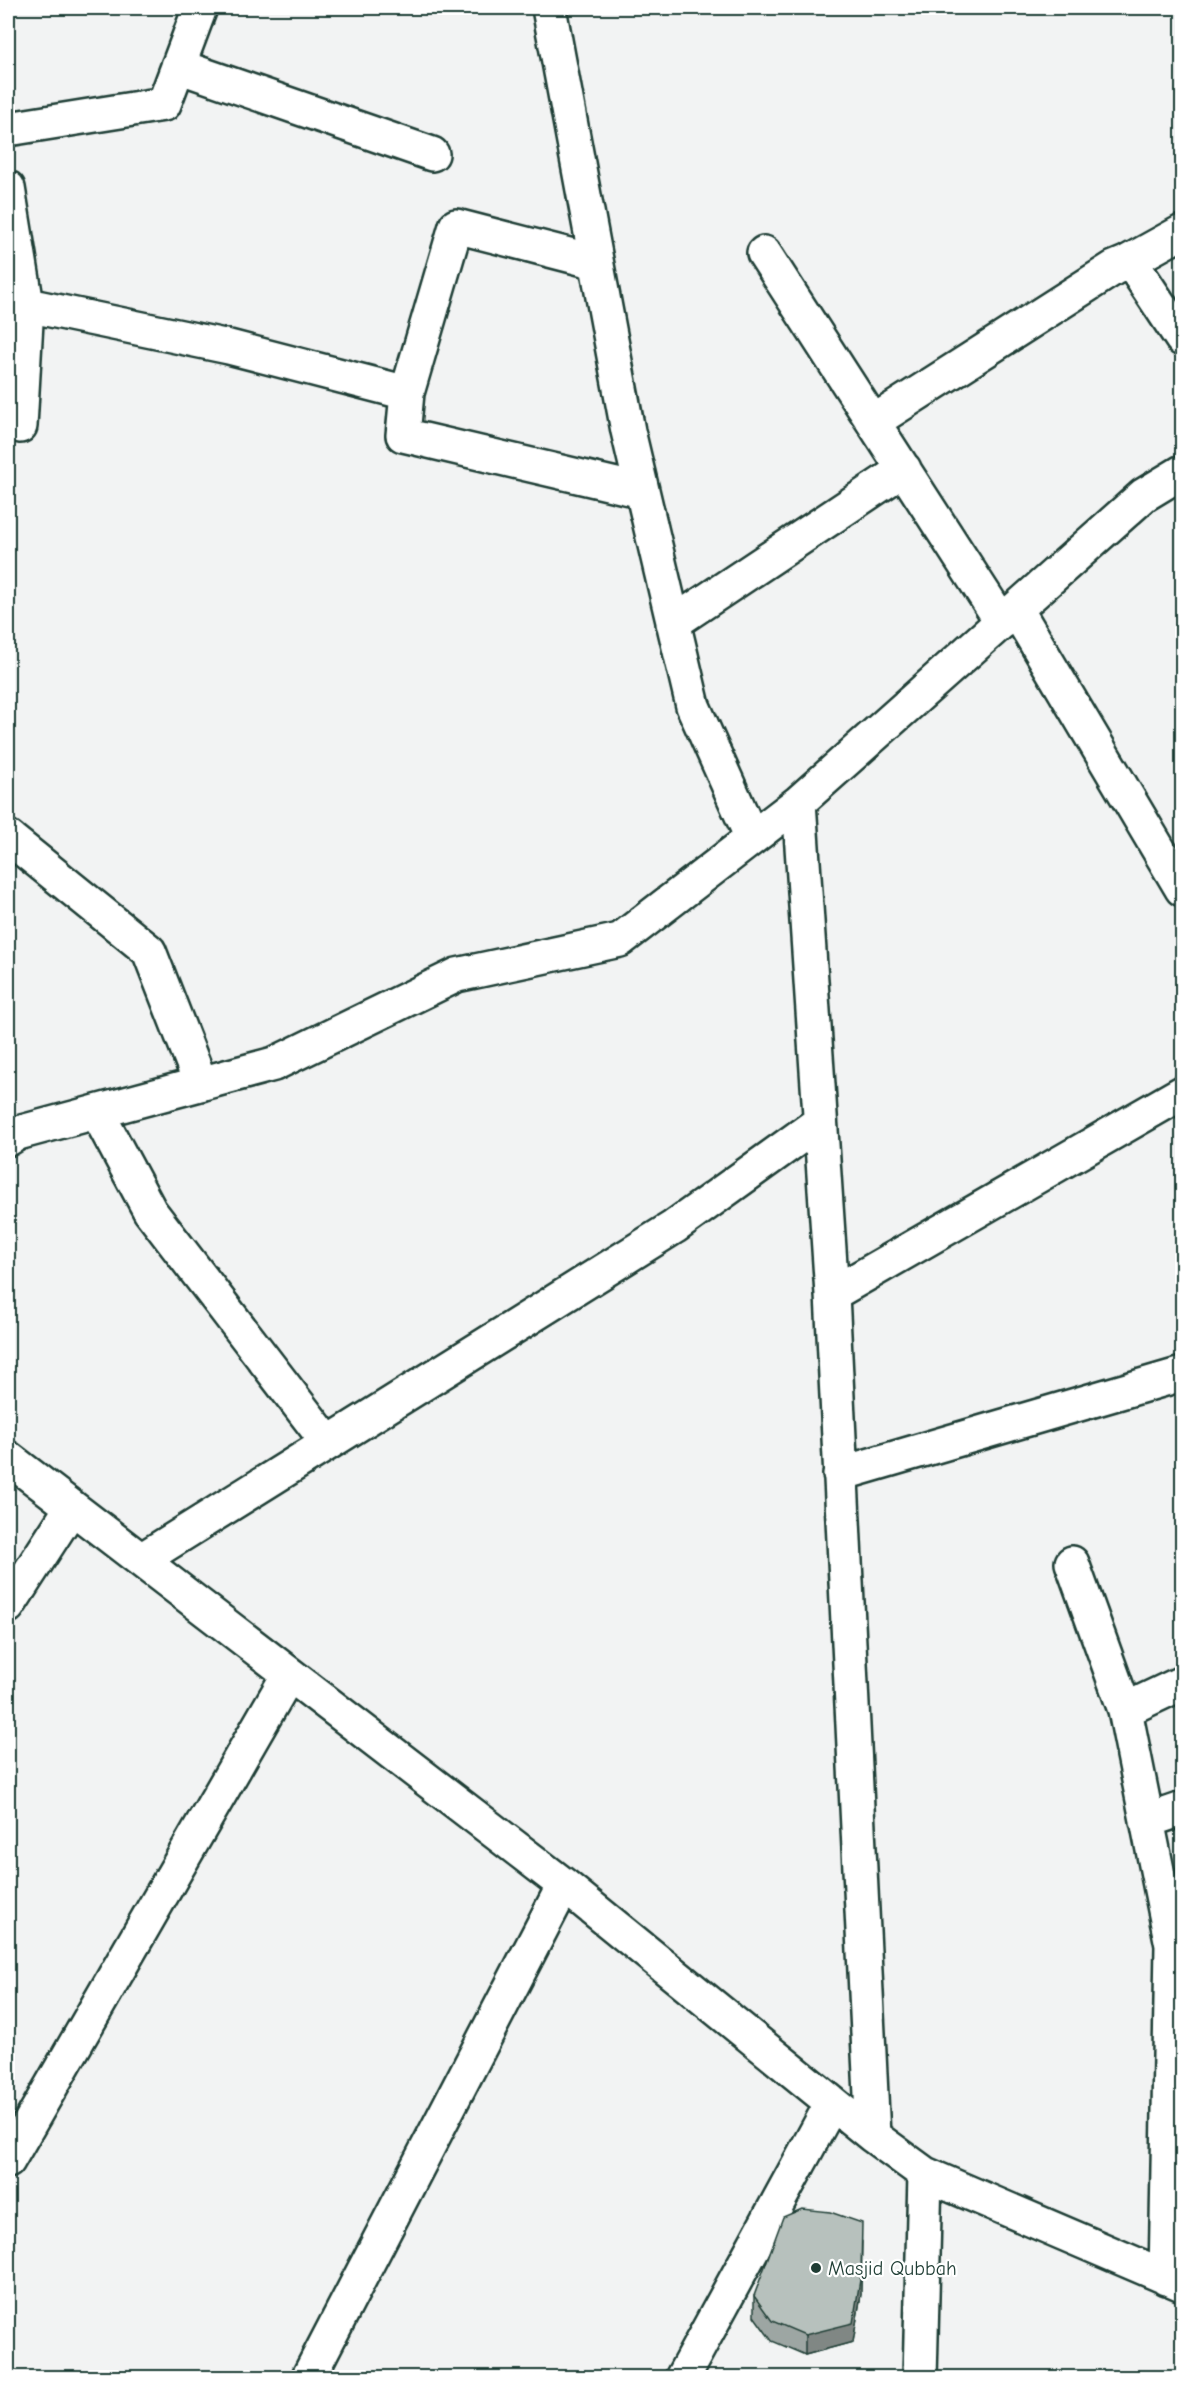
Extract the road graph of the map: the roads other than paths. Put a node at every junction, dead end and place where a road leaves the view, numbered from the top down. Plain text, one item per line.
1 (200, 8) edge
2 (549, 8) edge
3 (178, 66) junction
4 (8, 129) edge
5 (432, 154) dead end
6 (8, 188) edge
7 (1182, 232) edge
8 (764, 253) dead end
9 (596, 262) junction
10 (1126, 263) junction
11 (27, 305) junction
12 (1182, 339) edge
13 (407, 393) junction
14 (873, 422) junction
15 (20, 426) dead end
16 (904, 469) junction
17 (1182, 472) edge
18 (642, 491) junction
19 (1009, 616) junction
20 (673, 623) junction
21 (799, 802) junction
22 (8, 837) edge
23 (753, 838) junction
24 (1182, 889) edge
25 (201, 1083) junction
26 (1182, 1093) edge
27 (97, 1112) junction
28 (820, 1122) junction
29 (8, 1139) edge
30 (832, 1294) junction
31 (1182, 1374) edge
32 (328, 1443) junction
33 (8, 1458) edge
34 (840, 1474) junction
35 (72, 1507) junction
36 (141, 1560) junction
37 (1071, 1563) dead end
38 (8, 1606) edge
39 (289, 1674) junction
40 (1182, 1683) edge
41 (1125, 1710) junction
42 (1182, 1809) edge
43 (1147, 1821) junction
44 (564, 1885) junction
45 (832, 2103) junction
46 (873, 2136) junction
47 (8, 2161) edge
48 (926, 2174) junction
49 (1174, 2281) edge
50 (308, 2378) edge
51 (682, 2378) edge
52 (920, 2378) edge

1 - 3 street
2 - 9 street
3 - 4 street
3 - 5 street
6 - 11 street
7 - 10 street
8 - 14 street
9 - 13 street
9 - 18 street
10 - 12 street
10 - 14 street
11 - 13 street
11 - 15 street
13 - 18 street
14 - 16 street
16 - 19 street
16 - 20 street
17 - 19 street
18 - 20 street
19 - 21 street
19 - 24 street
20 - 23 street
21 - 23 street
21 - 28 street
22 - 25 street
23 - 25 street
25 - 27 street
26 - 30 street
27 - 29 street
27 - 32 street
28 - 30 street
28 - 32 street
30 - 34 street
31 - 34 street
32 - 36 street
33 - 35 street
34 - 46 street
35 - 36 street
35 - 38 street
36 - 39 street
37 - 41 street
39 - 44 street
39 - 47 street
40 - 41 street
41 - 43 street
42 - 43 street
43 - 49 street
44 - 45 street
44 - 50 street
45 - 46 street
45 - 51 street
46 - 48 street
48 - 49 street
48 - 52 street

